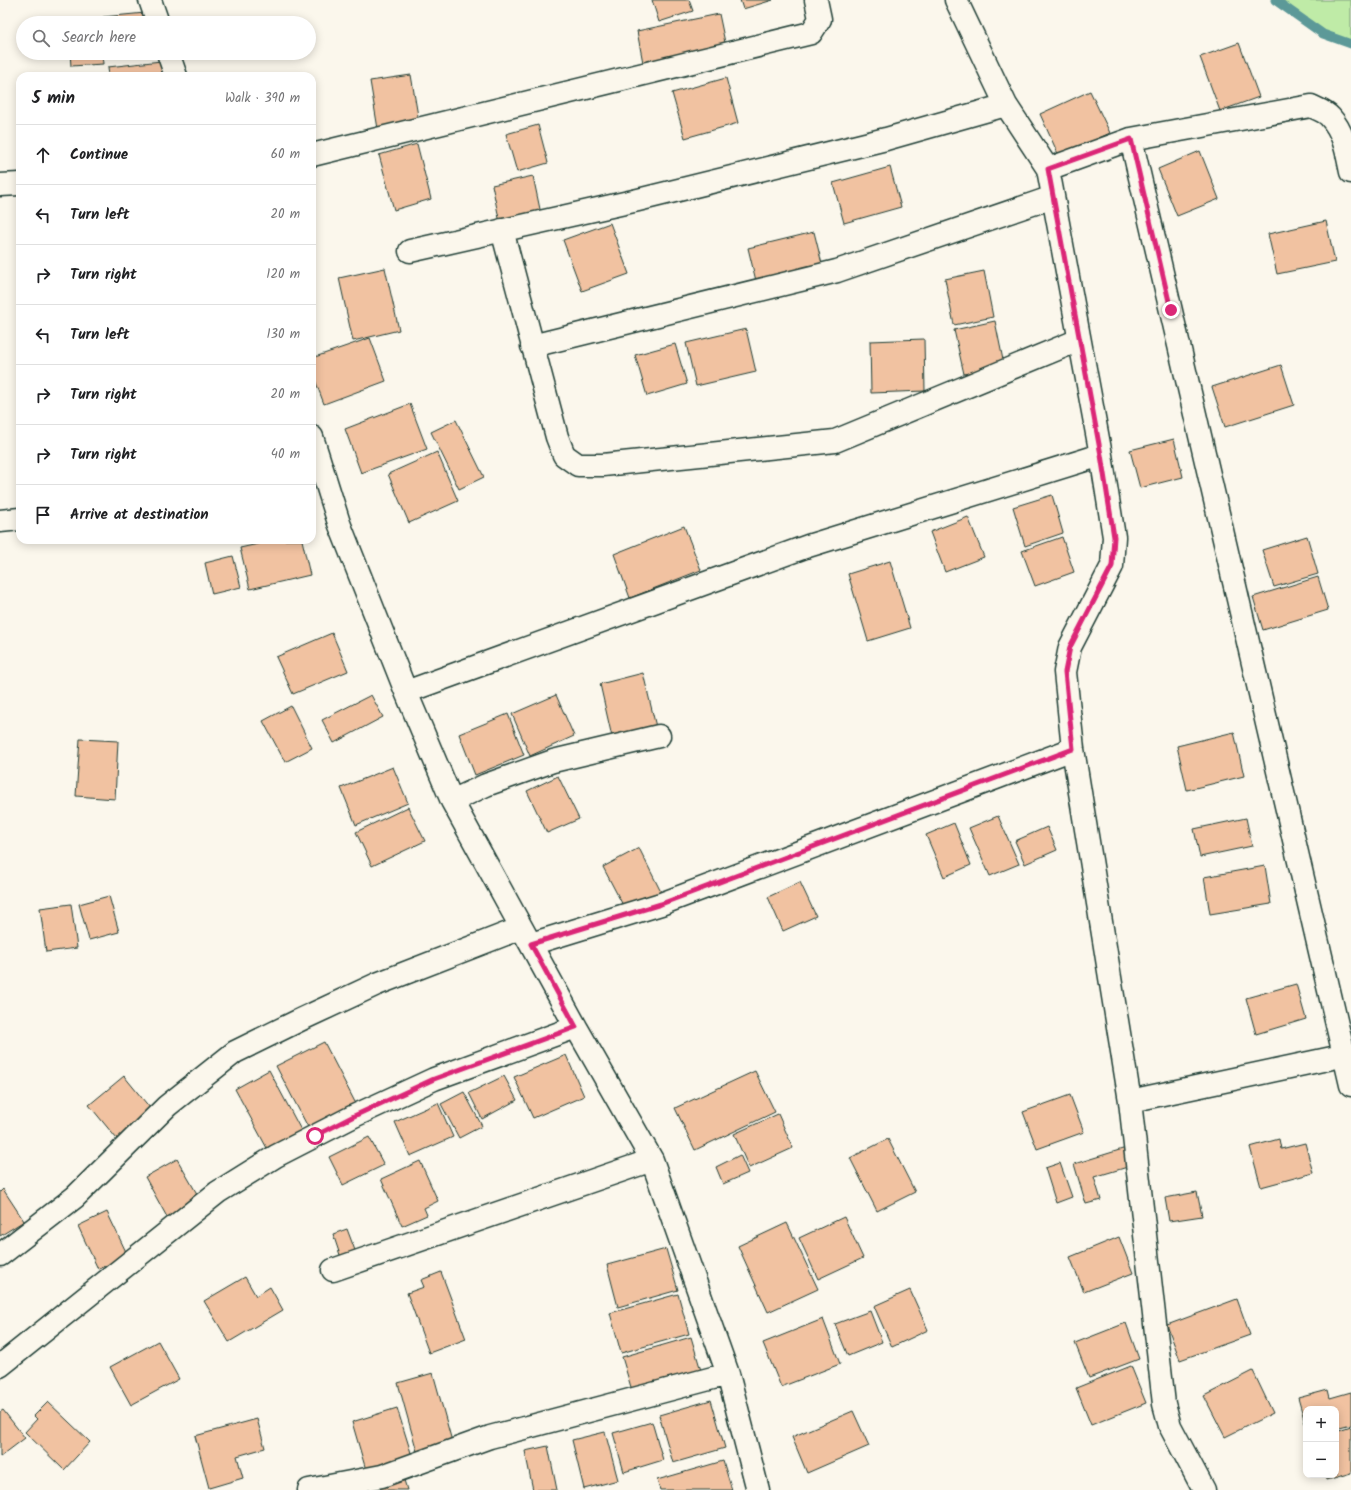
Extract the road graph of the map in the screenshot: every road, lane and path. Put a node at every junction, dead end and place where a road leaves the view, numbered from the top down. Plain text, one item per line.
1 (150, 0) edge
2 (816, 0) edge
3 (956, 0) edge
4 (156, 16) edge
5 (170, 60) edge
6 (175, 72) edge
7 (1006, 105) junction
8 (1131, 139) junction
9 (316, 154) edge
10 (1048, 169) junction
11 (1351, 172) edge
12 (16, 184) edge
13 (0, 185) edge
14 (1054, 197) junction
15 (502, 230) junction
16 (410, 251) dead end
17 (1079, 340) junction
18 (532, 346) junction
19 (1101, 455) junction
20 (316, 464) edge
21 (320, 490) edge
22 (16, 520) edge
23 (0, 521) edge
24 (406, 692) junction
25 (659, 736) dead end
26 (1073, 749) junction
27 (452, 801) junction
28 (526, 936) junction
29 (576, 1027) junction
30 (1348, 1055) edge
31 (1351, 1084) edge
32 (1130, 1102) junction
33 (652, 1160) junction
34 (0, 1255) edge
35 (333, 1270) dead end
36 (0, 1366) edge
37 (728, 1374) junction
38 (308, 1490) edge
39 (758, 1490) edge
40 (1204, 1490) edge

1 - 4 street
2 - 9 street
3 - 7 street
5 - 6 street
7 - 10 street
7 - 15 street
8 - 10 street
8 - 11 street
8 - 30 street
10 - 14 street
12 - 13 street
14 - 17 street
14 - 18 street
15 - 16 street
15 - 18 street
17 - 18 street
17 - 19 street
19 - 24 street
19 - 26 street
20 - 21 street
21 - 24 street
22 - 23 street
24 - 27 street
25 - 27 street
26 - 28 street
26 - 32 street
27 - 28 street
28 - 29 street
28 - 34 street
29 - 33 street
29 - 36 street
30 - 31 street
30 - 32 street
32 - 40 street
33 - 35 street
33 - 37 street
37 - 38 street
37 - 39 street

